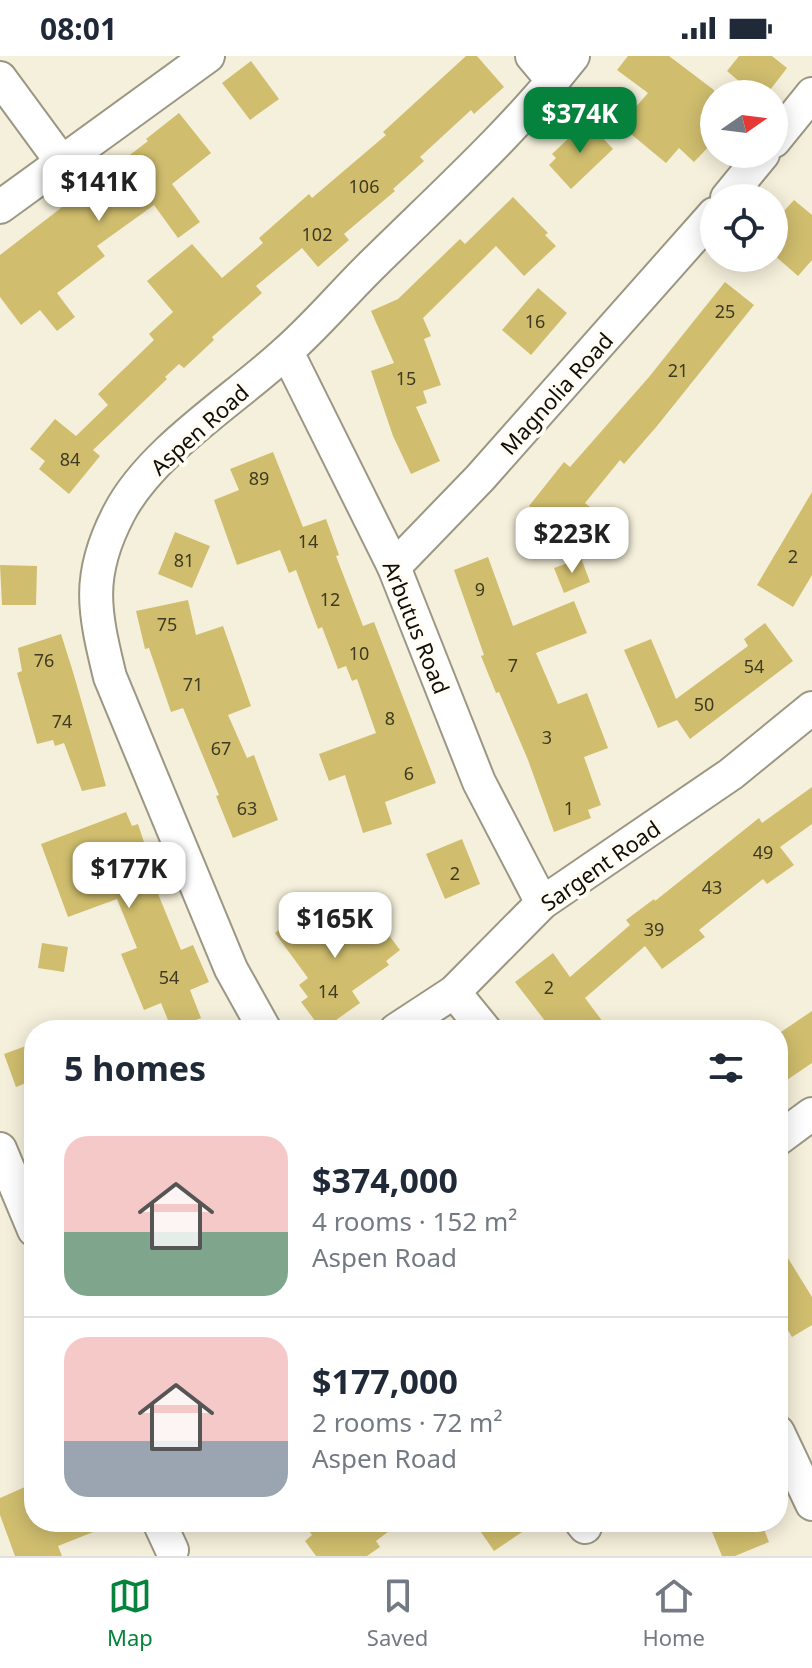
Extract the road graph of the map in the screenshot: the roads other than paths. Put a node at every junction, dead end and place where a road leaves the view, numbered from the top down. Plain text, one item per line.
1 (208, 56) edge
2 (532, 56) edge
3 (563, 68) edge
4 (0, 78) edge
5 (812, 94) edge
6 (788, 124) edge
7 (61, 161) junction
8 (752, 168) edge
9 (738, 184) edge
10 (0, 207) edge
11 (700, 230) edge
12 (287, 352) junction
13 (394, 567) junction
14 (812, 708) edge
15 (542, 903) junction
16 (454, 992) junction
17 (259, 1020) edge
18 (411, 1020) edge
19 (477, 1020) edge
20 (812, 1114) edge
21 (788, 1132) edge
22 (0, 1149) edge
23 (24, 1206) edge
24 (788, 1453) edge
25 (812, 1504) edge

1 - 7 street
2 - 3 street
3 - 12 street, Aspen Road
4 - 7 street
5 - 6 street
7 - 10 street
8 - 9 street
11 - 13 street, Magnolia Road
12 - 13 street, Arbutus Road
12 - 17 street, Aspen Road
13 - 15 street, Arbutus Road
14 - 15 street, Sargent Road
15 - 16 street, Sargent Road
16 - 18 street, Sargent Road
16 - 19 street
20 - 21 street
22 - 23 street
24 - 25 street

